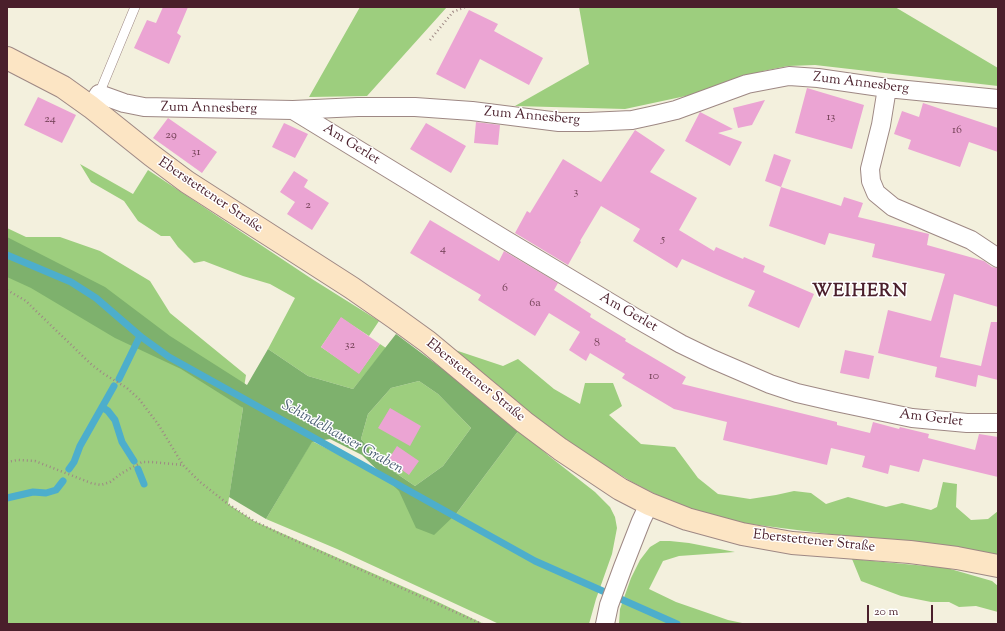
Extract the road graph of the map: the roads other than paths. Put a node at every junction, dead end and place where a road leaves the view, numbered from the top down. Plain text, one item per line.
1 (135, 7) edge
2 (7, 58) edge
3 (887, 88) junction
4 (998, 99) edge
5 (95, 100) junction
6 (293, 110) junction
7 (998, 258) edge
8 (998, 423) edge
9 (649, 504) junction
10 (998, 566) edge
11 (605, 624) edge

1 - 5 lane
2 - 5 main road, Eberstettener Straße
3 - 4 street, Zum Annesberg
3 - 6 street, Zum Annesberg
3 - 7 street
5 - 6 street, Zum Annesberg
5 - 9 main road, Eberstettener Straße
6 - 8 street, Am Gerlet
9 - 10 main road, Eberstettener Straße
9 - 11 street

